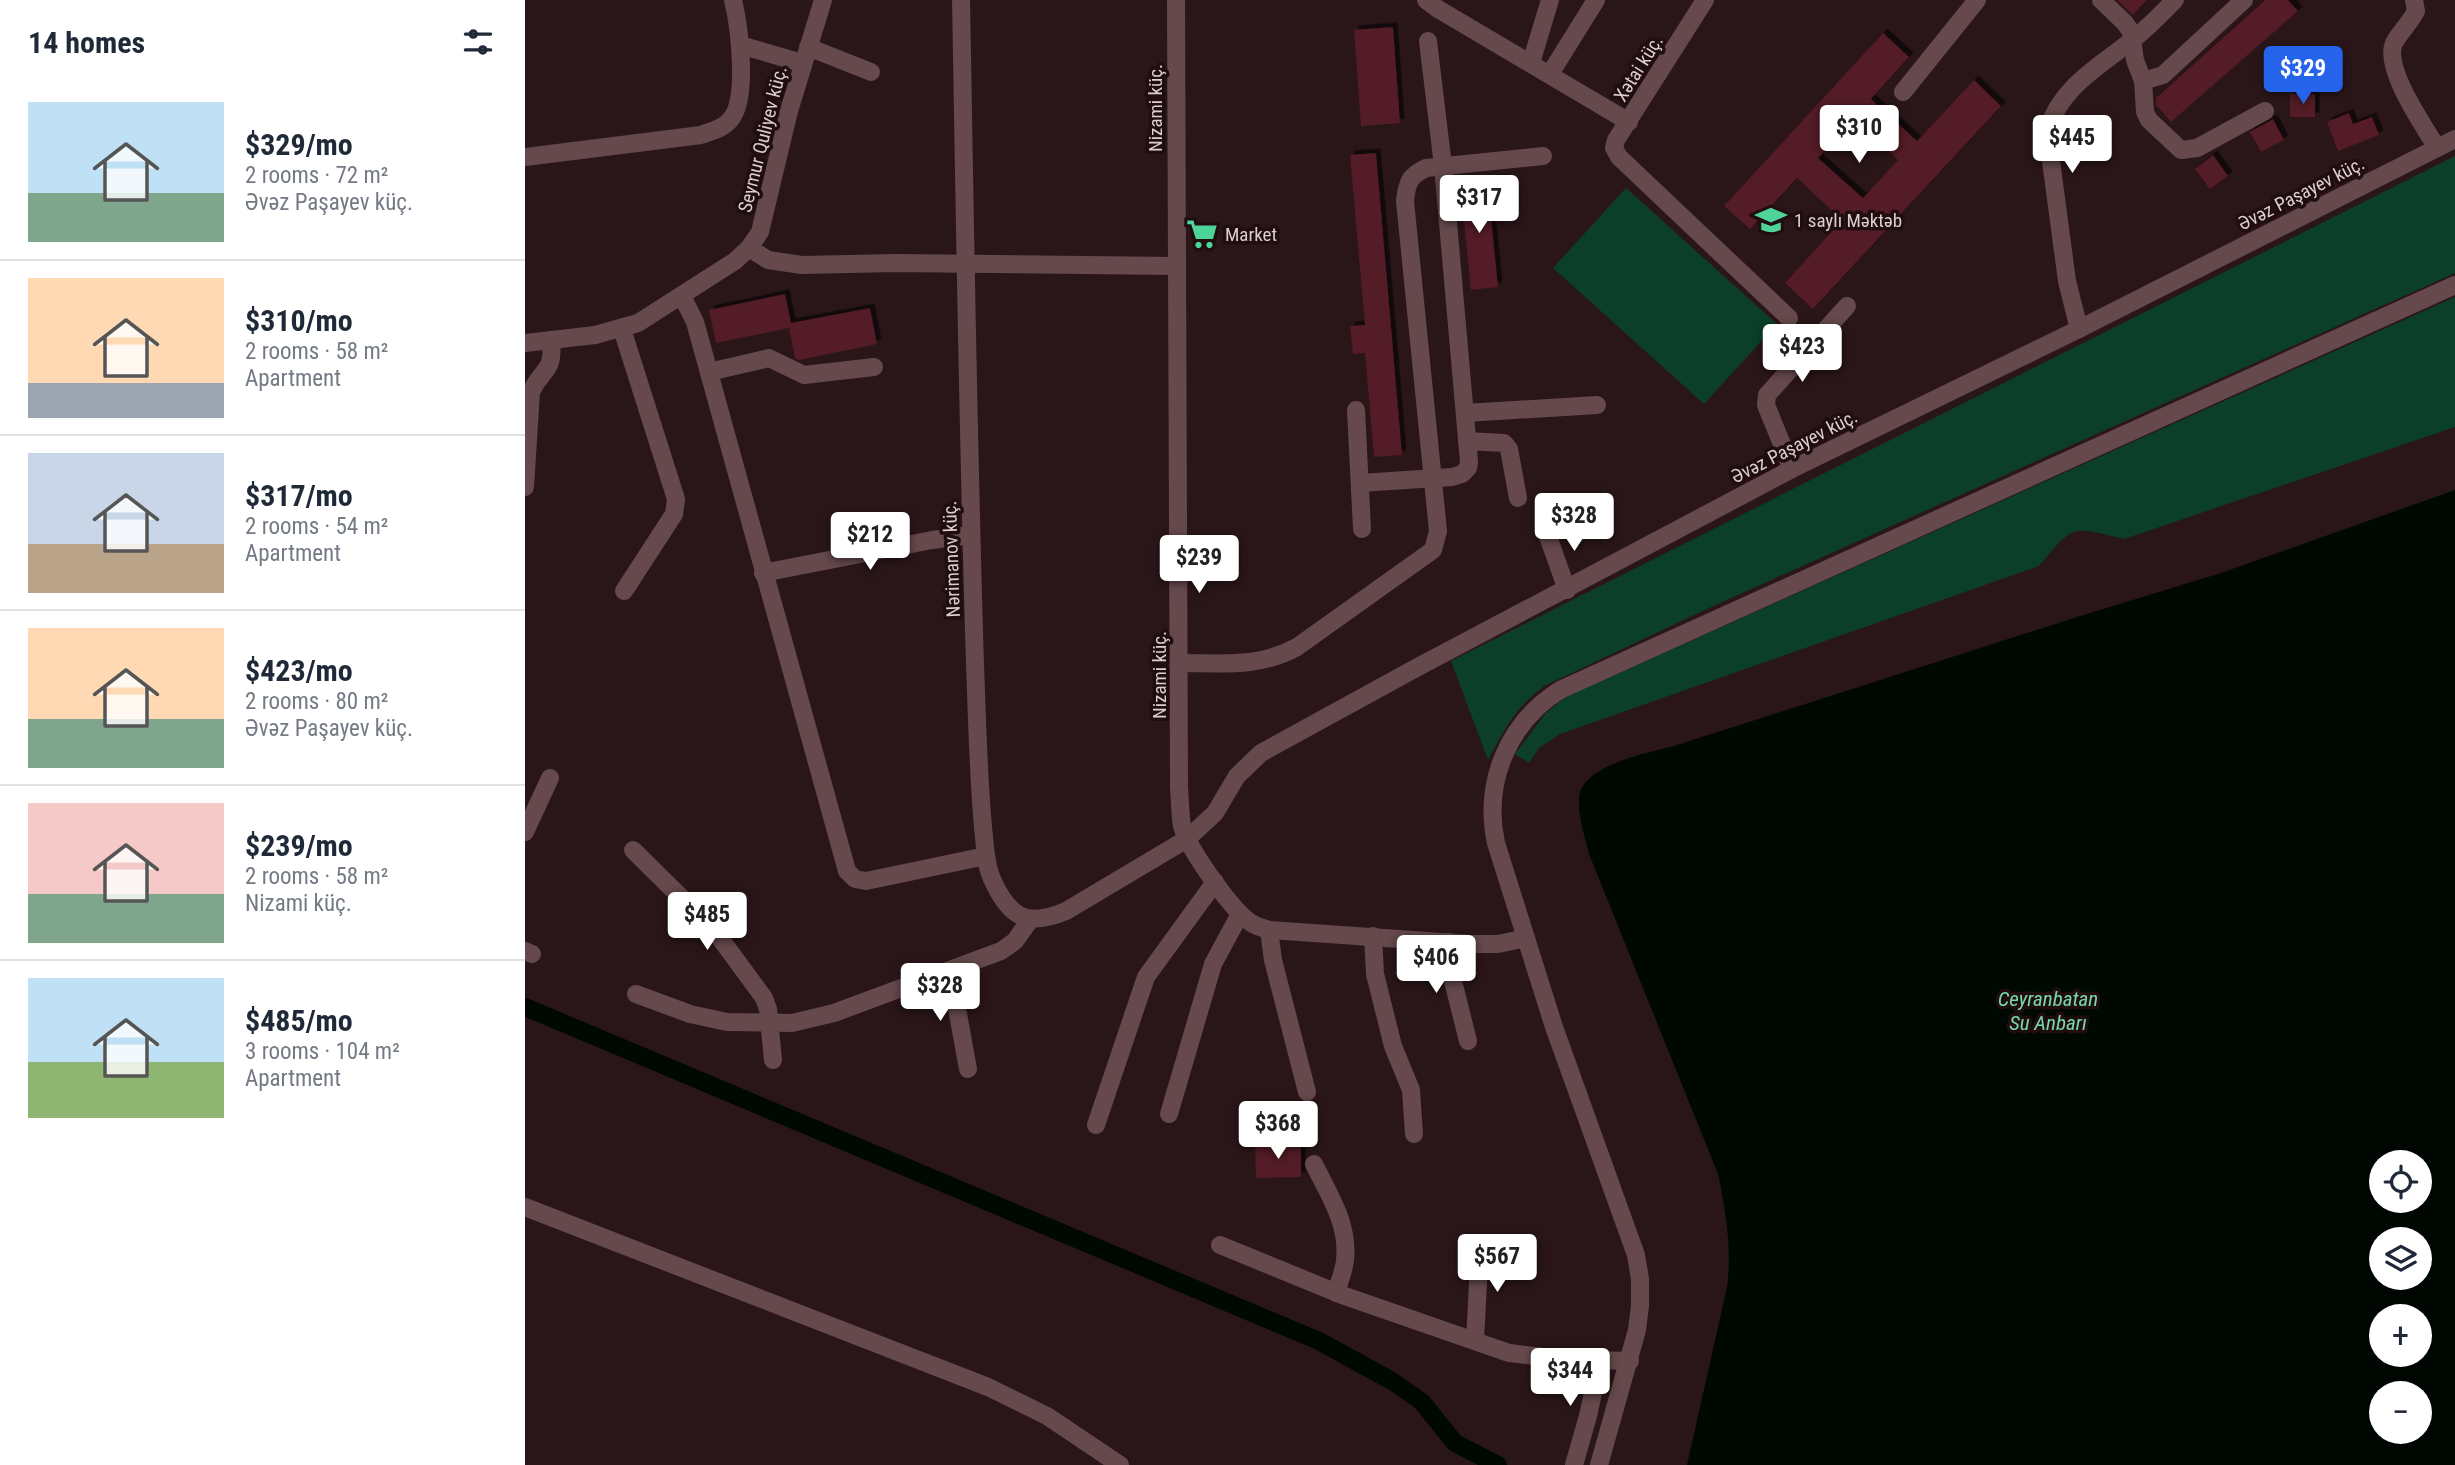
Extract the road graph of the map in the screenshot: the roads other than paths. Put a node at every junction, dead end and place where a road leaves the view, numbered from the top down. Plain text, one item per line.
1 (733, 0) edge
2 (823, 0) edge
3 (961, 0) edge
4 (1176, 0) edge
5 (1426, 0) edge
6 (1550, 0) edge
7 (1596, 0) edge
8 (1705, 0) edge
9 (1977, 0) edge
10 (2101, 0) edge
11 (2175, 0) edge
12 (2244, 0) edge
13 (2414, 0) edge
14 (2133, 40) junction
15 (1428, 41) dead end
16 (740, 45) junction
17 (805, 55) junction
18 (1531, 63) junction
19 (871, 72) dead end
20 (1550, 74) junction
21 (2143, 81) junction
22 (1903, 92) dead end
23 (2265, 111) dead end
24 (1629, 122) junction
25 (2455, 139) edge
26 (2437, 148) junction
27 (1543, 156) dead end
28 (525, 157) edge
29 (1443, 166) junction
30 (749, 248) junction
31 (965, 264) junction
32 (1176, 266) junction
33 (2455, 285) edge
34 (682, 296) junction
35 (1847, 306) dead end
36 (1789, 318) dead end
37 (622, 329) junction
38 (2080, 329) junction
39 (551, 340) junction
40 (525, 344) edge
41 (874, 367) dead end
42 (709, 372) junction
43 (1597, 405) dead end
44 (1356, 410) dead end
45 (1465, 413) junction
46 (1467, 441) junction
47 (1792, 469) junction
48 (1432, 479) junction
49 (1360, 483) junction
50 (525, 488) edge
51 (1518, 498) dead end
52 (1545, 528) dead end
53 (1362, 529) dead end
54 (971, 535) junction
55 (763, 573) junction
56 (1567, 590) junction
57 (624, 591) dead end
58 (1180, 663) junction
59 (550, 778) dead end
60 (525, 832) edge
61 (1187, 839) junction
62 (633, 850) dead end
63 (986, 856) junction
64 (1215, 882) junction
65 (1240, 914) junction
66 (1030, 920) junction
67 (1269, 930) junction
68 (1373, 936) junction
69 (1526, 938) junction
70 (1449, 942) junction
71 (950, 970) junction
72 (636, 994) dead end
73 (769, 1024) junction
74 (1468, 1041) dead end
75 (773, 1060) dead end
76 (968, 1069) dead end
77 (1307, 1092) dead end
78 (1168, 1114) dead end
79 (1096, 1125) dead end
80 (1415, 1134) dead end
81 (1314, 1164) dead end
82 (525, 1207) edge
83 (1220, 1245) dead end
84 (1480, 1245) dead end
85 (1336, 1293) junction
86 (1475, 1341) junction
87 (1599, 1360) junction
88 (1630, 1361) junction
89 (1112, 1463) edge
90 (1574, 1465) edge
91 (1599, 1465) edge

1 - 16 street
2 - 17 street, Seymur Quliyev küç.
3 - 31 street, Nərimanov küç.
4 - 32 street, Nizami küç.
5 - 18 street
6 - 18 street
7 - 20 street
8 - 24 street, Xətai küç.
9 - 22 street
10 - 14 street
11 - 14 street
12 - 21 street
13 - 26 street
14 - 21 street
14 - 38 street
15 - 29 street
16 - 17 street
16 - 28 street
17 - 19 street
17 - 30 street, Seymur Quliyev küç.
18 - 20 street
20 - 24 street
21 - 23 street
24 - 36 street, Xətai küç.
25 - 26 street, Əvəz Paşayev küç.
26 - 38 street, Əvəz Paşayev küç.
27 - 29 street
29 - 45 street
29 - 48 street
30 - 31 street
30 - 34 street, Seymur Quliyev küç.
31 - 32 street
31 - 54 street, Nərimanov küç.
32 - 58 street, Nizami küç.
33 - 69 street
34 - 37 street, Seymur Quliyev küç.
34 - 42 street
35 - 47 street
37 - 39 street, Seymur Quliyev küç.
37 - 57 street
38 - 47 street, Əvəz Paşayev küç.
39 - 40 street, Seymur Quliyev küç.
39 - 50 street
41 - 42 street
42 - 55 street
43 - 45 street
44 - 49 street
45 - 46 street
46 - 48 street
46 - 51 street
47 - 56 street, Əvəz Paşayev küç.
48 - 49 street
48 - 58 street
49 - 53 street
52 - 56 street
54 - 55 street
54 - 63 street, Nərimanov küç.
55 - 63 street
56 - 61 street, Əvəz Paşayev küç.
58 - 61 street, Nizami küç.
59 - 60 street
61 - 64 street, Nizami küç.
61 - 66 street
62 - 73 street
63 - 66 street, Nərimanov küç.
64 - 65 street, Nizami küç.
64 - 79 street
65 - 67 street, Nizami küç.
65 - 78 street
66 - 71 street
67 - 68 street, Nizami küç.
67 - 77 street
68 - 70 street, Nizami küç.
68 - 80 street
69 - 70 street, Nizami küç.
69 - 88 street
70 - 74 street
71 - 73 street
71 - 76 street
72 - 73 street
73 - 75 street
81 - 85 street
82 - 89 street
83 - 85 street
84 - 86 street
85 - 86 street
86 - 87 street
87 - 88 street
87 - 90 street
88 - 91 street

